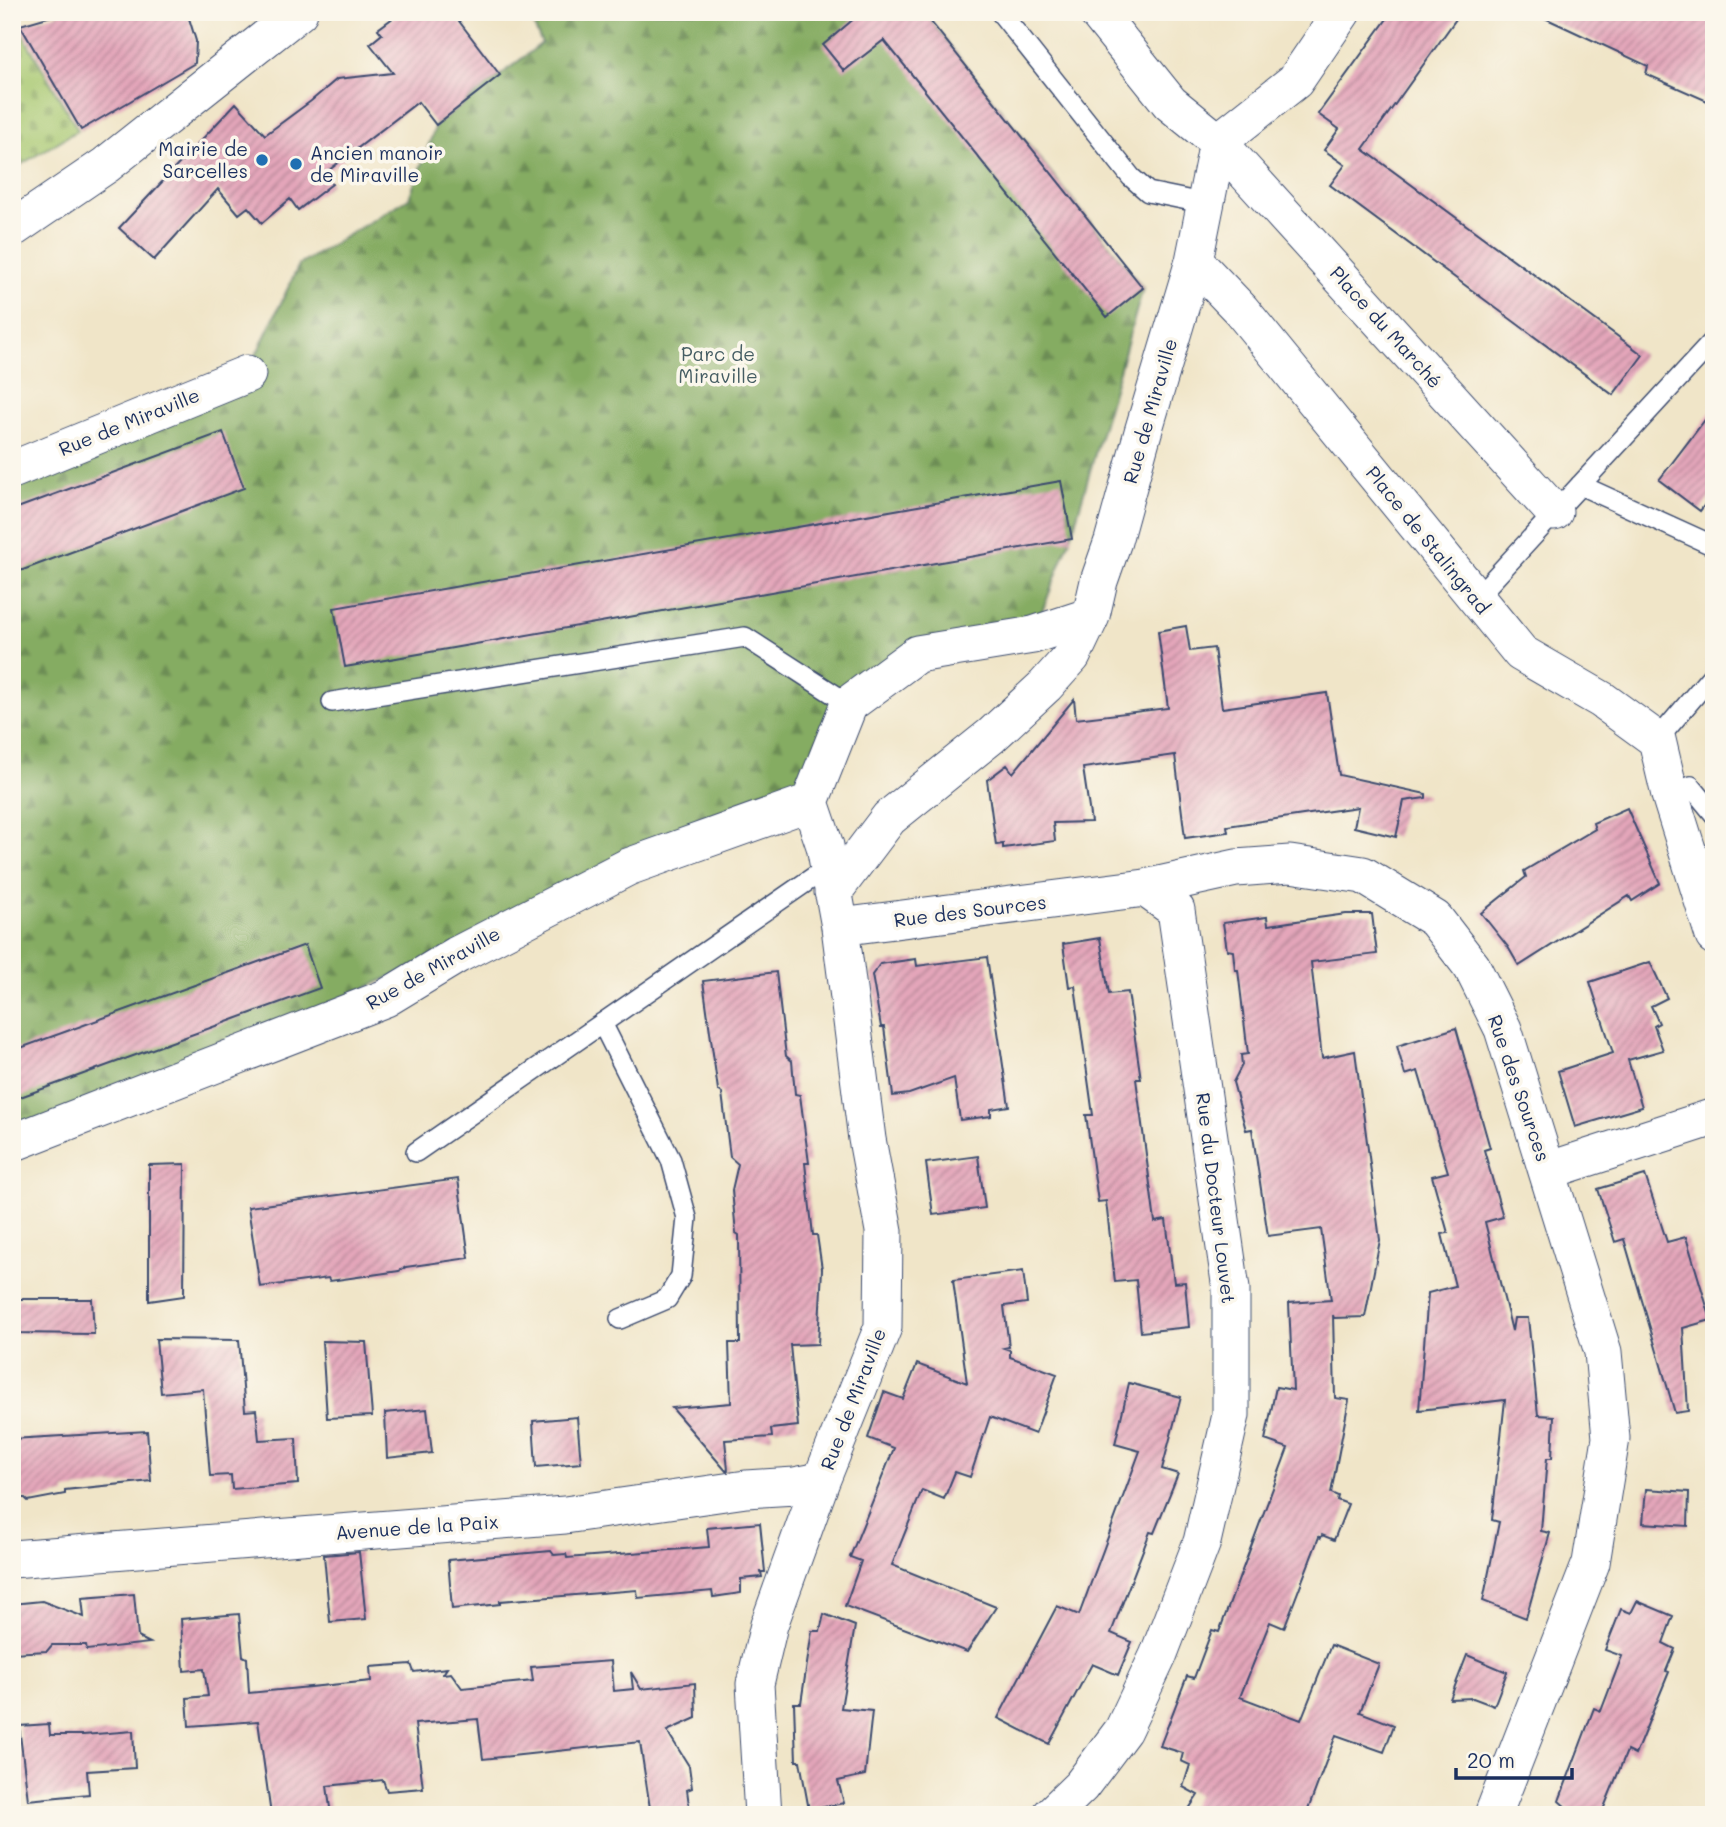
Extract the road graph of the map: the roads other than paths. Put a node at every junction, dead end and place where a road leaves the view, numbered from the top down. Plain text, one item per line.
1 (299, 12) edge
2 (1000, 12) edge
3 (1097, 12) edge
4 (1342, 12) edge
5 (1218, 142) junction
6 (1207, 204) junction
7 (12, 229) edge
8 (1194, 261) junction
9 (1714, 340) edge
10 (247, 374) dead end
11 (12, 470) edge
12 (1580, 485) junction
13 (1554, 512) junction
14 (1714, 546) edge
15 (1476, 598) junction
16 (1091, 616) junction
17 (1714, 673) edge
18 (332, 702) dead end
19 (849, 704) junction
20 (1657, 740) junction
21 (1670, 795) junction
22 (810, 802) junction
23 (1714, 814) edge
24 (829, 868) junction
25 (1145, 888) junction
26 (841, 927) junction
27 (1714, 936) edge
28 (602, 1023) junction
29 (1714, 1117) edge
30 (12, 1143) edge
31 (416, 1152) dead end
32 (1547, 1171) junction
33 (620, 1318) dead end
34 (821, 1481) junction
35 (12, 1559) edge
36 (763, 1815) edge
37 (1051, 1815) edge
38 (1493, 1815) edge

1 - 7 street
2 - 6 lane
3 - 5 street, Place du Marché
4 - 5 street
5 - 6 street
5 - 13 street, Place du Marché
6 - 8 street, Rue de Miraville
8 - 15 street, Place de Stalingrad
8 - 16 street, Rue de Miraville
9 - 12 lane
10 - 11 street, Rue de Miraville
12 - 13 lane
12 - 14 lane
13 - 15 lane
15 - 20 street, Place de Stalingrad
16 - 19 street
16 - 24 street, Rue de Miraville
17 - 20 lane
18 - 19 lane
19 - 22 street
20 - 21 street
21 - 23 lane
21 - 27 street
22 - 24 street, Rue de Miraville
22 - 30 street, Rue de Miraville
24 - 26 street, Rue de Miraville
24 - 28 lane
25 - 26 street, Rue des Sources
25 - 32 street, Rue des Sources
25 - 37 street, Rue du Docteur Louvet
26 - 34 street, Rue de Miraville
28 - 31 lane
28 - 33 lane
29 - 32 street
32 - 38 street, Rue des Sources
34 - 35 street, Avenue de la Paix
34 - 36 street, Rue de Miraville

